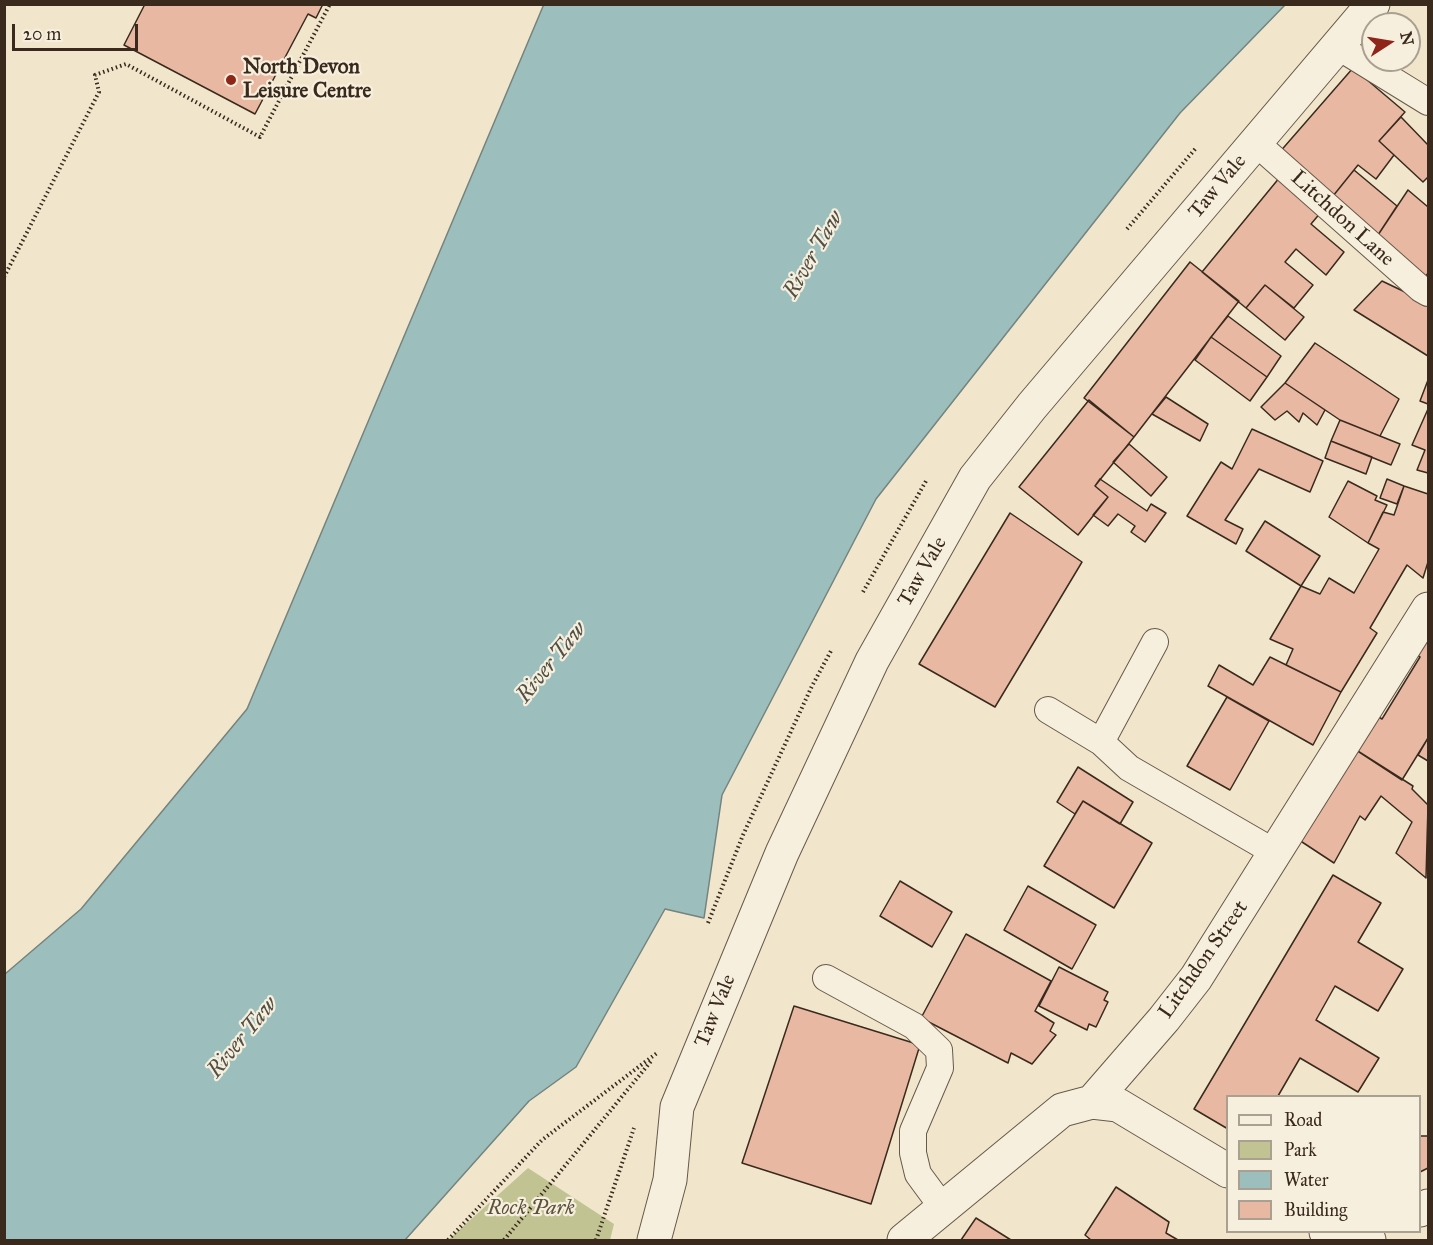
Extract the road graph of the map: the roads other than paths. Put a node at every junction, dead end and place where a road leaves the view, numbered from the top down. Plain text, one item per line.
1 (1373, 4) edge
2 (1337, 46) junction
3 (1428, 102) edge
4 (1256, 143) junction
5 (1428, 293) edge
6 (1428, 609) edge
7 (1155, 642) dead end
8 (1048, 710) dead end
9 (1101, 742) junction
10 (1276, 853) junction
11 (826, 978) dead end
12 (1092, 1102) junction
13 (1226, 1170) edge
14 (943, 1208) junction
15 (1328, 1235) edge
16 (1370, 1236) edge
17 (654, 1240) edge
18 (904, 1240) edge

1 - 2 street, Taw Vale
2 - 3 lane
2 - 4 street, Taw Vale
4 - 5 lane, Litchdon Lane
4 - 17 street, Taw Vale
6 - 10 street, Litchdon Street
7 - 9 lane
8 - 9 lane
9 - 10 lane
10 - 12 street, Litchdon Street
11 - 14 lane
12 - 13 street
12 - 14 street
14 - 18 street
15 - 16 street

